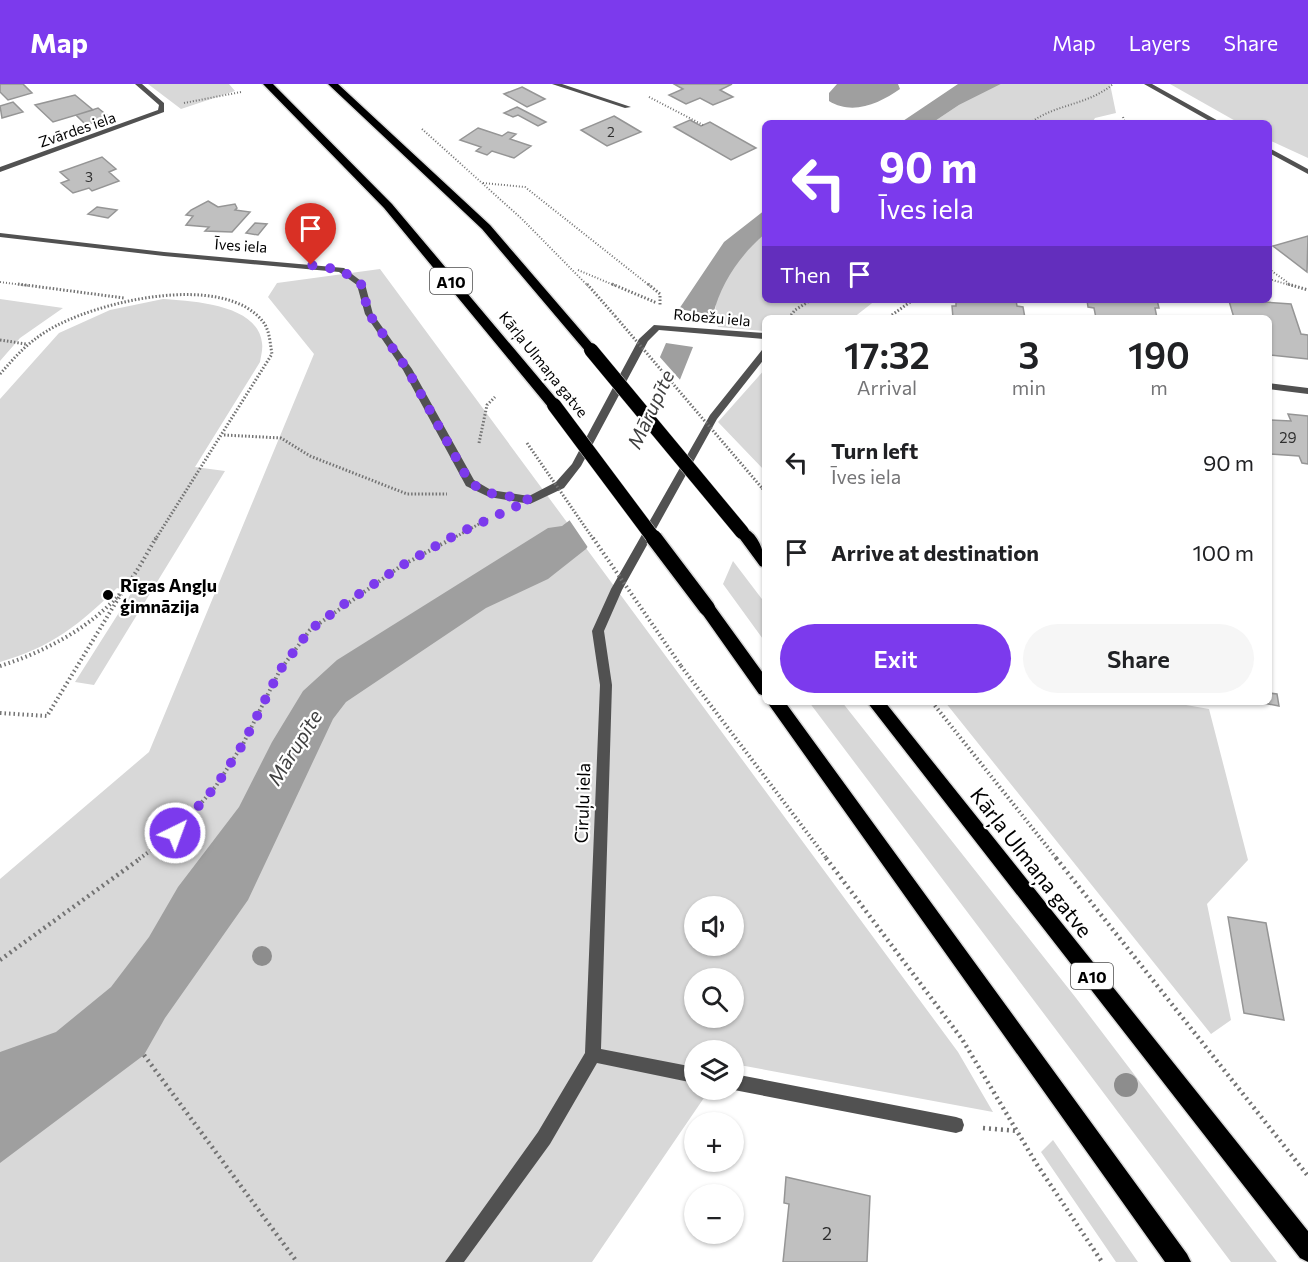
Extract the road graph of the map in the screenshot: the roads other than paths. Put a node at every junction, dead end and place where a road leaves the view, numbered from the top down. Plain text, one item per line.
1 (138, 84) edge
2 (268, 84) edge
3 (333, 84) edge
4 (555, 84) edge
5 (1146, 84) edge
6 (627, 107) dead end
7 (1212, 120) edge
8 (1272, 152) edge
9 (0, 170) edge
10 (1308, 172) edge
11 (0, 235) edge
12 (762, 336) edge
13 (762, 355) edge
14 (1272, 387) edge
15 (1308, 391) edge
16 (530, 500) joint
17 (762, 558) edge
18 (762, 685) edge
19 (777, 705) edge
20 (877, 705) edge
21 (593, 1055) junction
22 (684, 1073) edge
23 (744, 1084) edge
24 (956, 1125) road end
25 (1308, 1250) edge
26 (454, 1262) edge
27 (1179, 1262) edge

1 - 9 street, Zvārdes iela
2 - 18 highway, Kārļa Ulmaņa gatve / A10, bridge
3 - 17 highway, bridge
4 - 6 street
5 - 7 street
8 - 10 street
11 - 16 street, Īves iela
12 - 16 street, Robežu iela
13 - 21 street, Cīruļu iela
14 - 15 street
19 - 27 highway
20 - 25 highway, Kārļa Ulmaņa gatve / A10
21 - 22 street
21 - 26 street, Cīruļu iela
23 - 24 street

